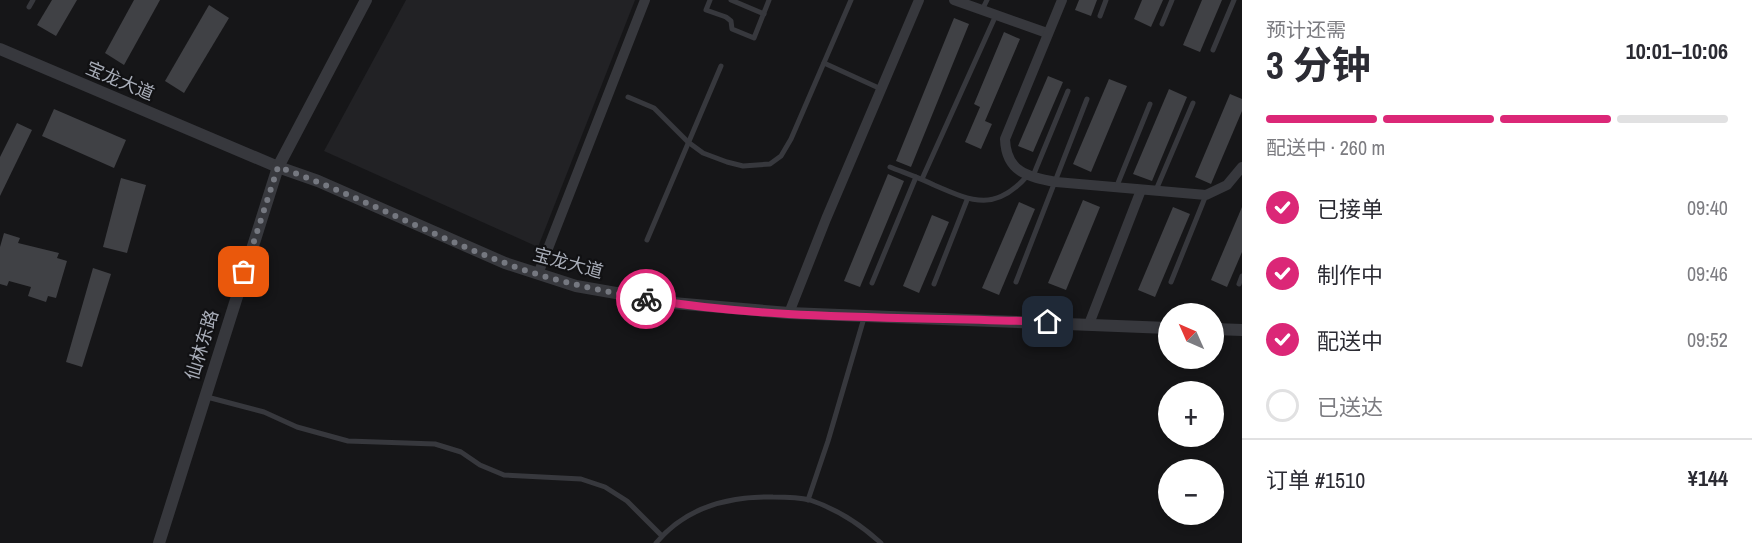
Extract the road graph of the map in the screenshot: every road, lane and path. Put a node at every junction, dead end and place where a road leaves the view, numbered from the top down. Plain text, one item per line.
1 (33, 0) edge
2 (366, 0) edge
3 (645, 0) edge
4 (710, 0) edge
5 (731, 0) edge
6 (769, 0) edge
7 (851, 0) edge
8 (920, 0) edge
9 (954, 0) edge
10 (1062, 0) edge
11 (1106, 0) edge
12 (1172, 0) edge
13 (1234, 0) edge
14 (985, 5) edge
15 (29, 7) dead end
16 (764, 14) junction
17 (996, 15) junction
18 (1100, 16) dead end
19 (1162, 24) dead end
20 (1047, 33) junction
21 (0, 49) edge
22 (1213, 50) dead end
23 (824, 63) junction
24 (721, 66) dead end
25 (881, 89) junction
26 (1068, 91) dead end
27 (628, 97) dead end
28 (1088, 99) dead end
29 (1192, 103) dead end
30 (1150, 104) dead end
31 (688, 142) junction
32 (278, 167) junction
33 (890, 167) dead end
34 (1242, 167) edge
35 (1030, 176) junction
36 (919, 178) junction
37 (1056, 182) junction
38 (1116, 188) junction
39 (1141, 190) junction
40 (1156, 191) junction
41 (1206, 195) junction
42 (967, 200) junction
43 (647, 240) dead end
44 (538, 274) junction
45 (1242, 276) edge
46 (1016, 282) dead end
47 (1171, 282) dead end
48 (872, 283) dead end
49 (934, 284) dead end
50 (1239, 284) dead end
51 (789, 313) junction
52 (864, 316) junction
53 (1089, 324) junction
54 (1158, 327) edge
55 (1224, 329) edge
56 (1242, 330) edge
57 (205, 396) junction
58 (808, 500) junction
59 (662, 536) junction
60 (159, 543) edge
61 (656, 543) edge
62 (881, 543) edge

1 - 15 lane
2 - 32 street, 仙林东路
3 - 44 street
4 - 16 lane
5 - 16 lane
6 - 16 lane
7 - 23 lane
8 - 25 street
9 - 14 street
10 - 20 street
11 - 18 lane
12 - 19 lane
13 - 22 lane
14 - 17 street
17 - 20 street
17 - 36 lane
20 - 35 street
21 - 32 street, 宝龙大道
23 - 25 lane
23 - 31 lane
24 - 31 lane
25 - 51 street
26 - 35 lane
27 - 31 lane
28 - 37 lane
29 - 40 lane
30 - 38 lane
31 - 43 lane
32 - 44 street, 宝龙大道
32 - 57 street, 仙林东路
33 - 36 lane
34 - 41 street
35 - 37 street
35 - 42 lane
36 - 42 lane
36 - 48 lane
37 - 38 street
37 - 46 lane
38 - 39 street
39 - 40 street
39 - 53 street
40 - 41 street
41 - 47 lane
42 - 49 lane
44 - 51 street, 宝龙大道
45 - 50 lane
51 - 52 street, 宝龙大道
52 - 53 street, 宝龙大道
52 - 58 lane
53 - 54 street, 宝龙大道
55 - 56 street
57 - 59 lane
57 - 60 street, 仙林东路
58 - 59 lane
58 - 62 lane
59 - 61 lane

